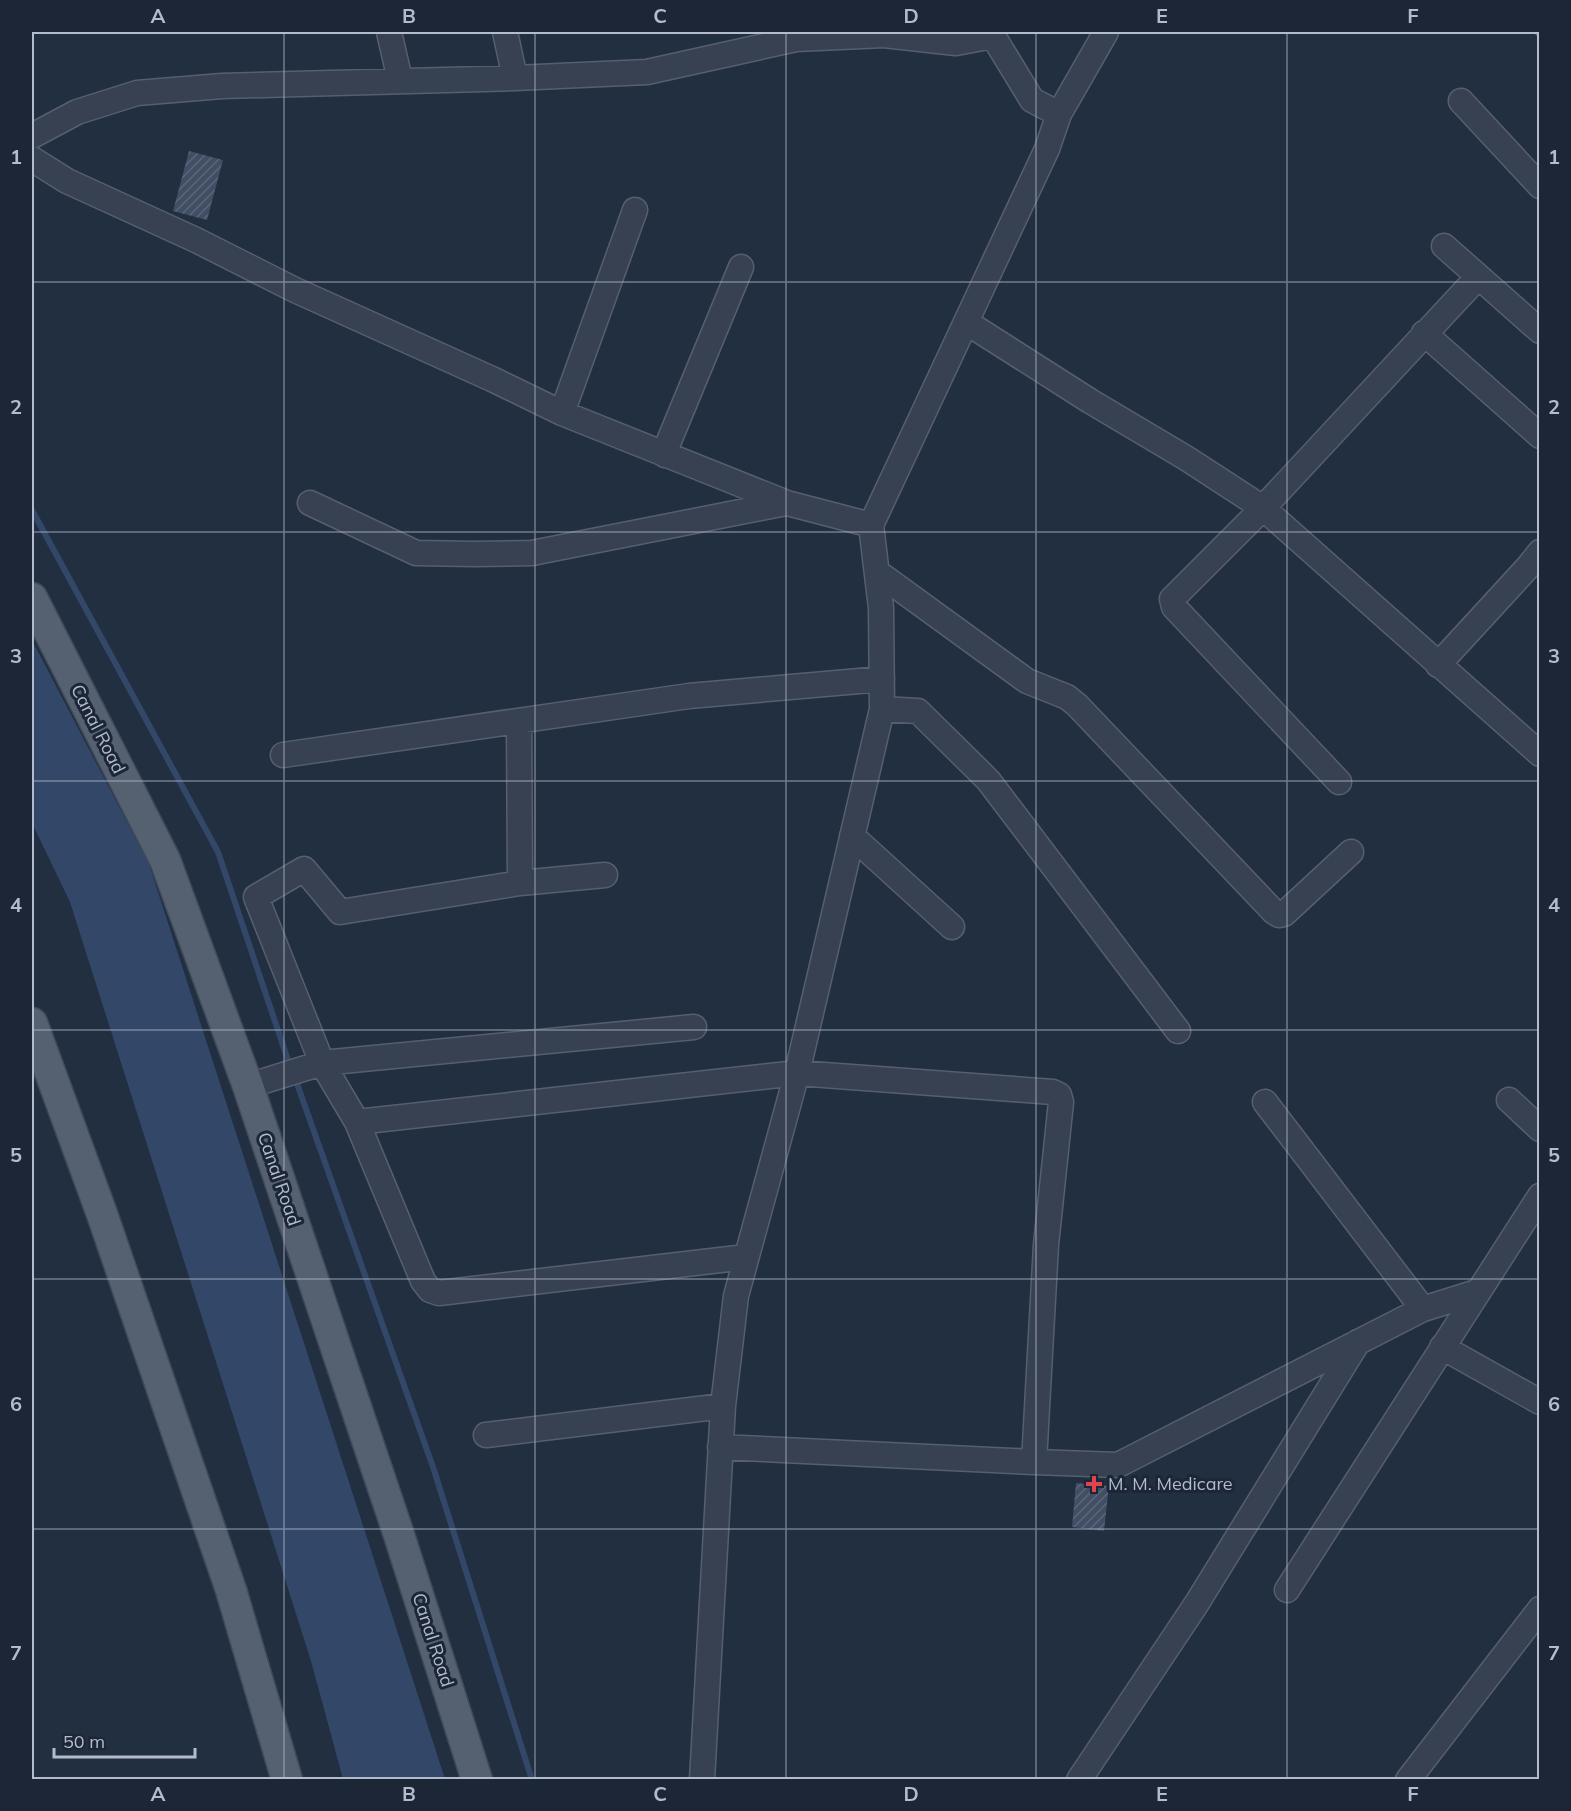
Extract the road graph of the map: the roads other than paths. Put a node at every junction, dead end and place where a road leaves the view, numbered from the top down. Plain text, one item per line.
1 (389, 32) edge
2 (505, 32) edge
3 (1106, 32) edge
4 (884, 33) edge
5 (515, 78) junction
6 (400, 80) junction
7 (1461, 101) dead end
8 (1059, 114) junction
9 (32, 136) edge
10 (32, 159) edge
11 (1539, 186) edge
12 (635, 210) dead end
13 (1444, 246) dead end
14 (741, 267) dead end
15 (1478, 277) junction
16 (966, 322) junction
17 (1539, 331) edge
18 (1424, 333) junction
19 (561, 413) junction
20 (1539, 436) edge
21 (665, 454) junction
22 (787, 503) junction
23 (310, 504) dead end
24 (1263, 508) junction
25 (871, 525) junction
26 (1539, 552) edge
27 (877, 572) junction
28 (32, 598) edge
29 (1438, 664) junction
30 (882, 679) junction
31 (882, 710) junction
32 (519, 721) junction
33 (1539, 754) edge
34 (284, 755) dead end
35 (1339, 782) dead end
36 (852, 836) junction
37 (1351, 852) dead end
38 (605, 875) dead end
39 (520, 883) junction
40 (952, 927) dead end
41 (32, 1023) edge
42 (694, 1027) dead end
43 (1178, 1031) dead end
44 (322, 1063) junction
45 (797, 1073) junction
46 (248, 1086) junction
47 (1509, 1100) dead end
48 (1265, 1102) dead end
49 (357, 1122) junction
50 (1539, 1129) edge
51 (1539, 1196) edge
52 (746, 1257) junction
53 (1477, 1292) junction
54 (1423, 1310) junction
55 (1358, 1342) junction
56 (1442, 1347) junction
57 (1539, 1402) edge
58 (723, 1406) junction
59 (486, 1436) dead end
60 (720, 1447) junction
61 (1034, 1462) junction
62 (1287, 1590) dead end
63 (1539, 1610) edge
64 (287, 1779) edge
65 (477, 1779) edge
66 (702, 1779) edge
67 (1079, 1779) edge
68 (1408, 1779) edge

1 - 6 street
2 - 5 street
3 - 8 street
4 - 5 street
4 - 8 street
5 - 6 street
6 - 9 street
7 - 11 street
8 - 16 street
10 - 19 street
12 - 19 street
13 - 15 street
14 - 21 street
15 - 17 street
15 - 18 street
16 - 24 street
16 - 25 street
18 - 20 street
18 - 24 street
19 - 21 street
21 - 22 street
22 - 23 street
22 - 25 street
24 - 29 street
24 - 35 street
25 - 27 street
26 - 29 street
27 - 30 street
27 - 37 street
28 - 46 main road, Canal Road
29 - 33 street
30 - 31 street
30 - 32 street
31 - 36 street
31 - 43 street
32 - 34 street
32 - 39 street
36 - 40 street
36 - 45 street
38 - 39 street
39 - 44 street
41 - 64 main road
42 - 44 street
44 - 46 street
44 - 49 street
45 - 49 street
45 - 52 street
45 - 61 street
46 - 65 main road, Canal Road
47 - 50 street
48 - 54 street
49 - 52 street
51 - 53 street
52 - 58 street
53 - 54 street
53 - 56 street
54 - 55 street
55 - 61 street
55 - 67 street
56 - 57 street
56 - 62 street
58 - 59 street
58 - 60 street
60 - 61 street
60 - 66 street
63 - 68 street

